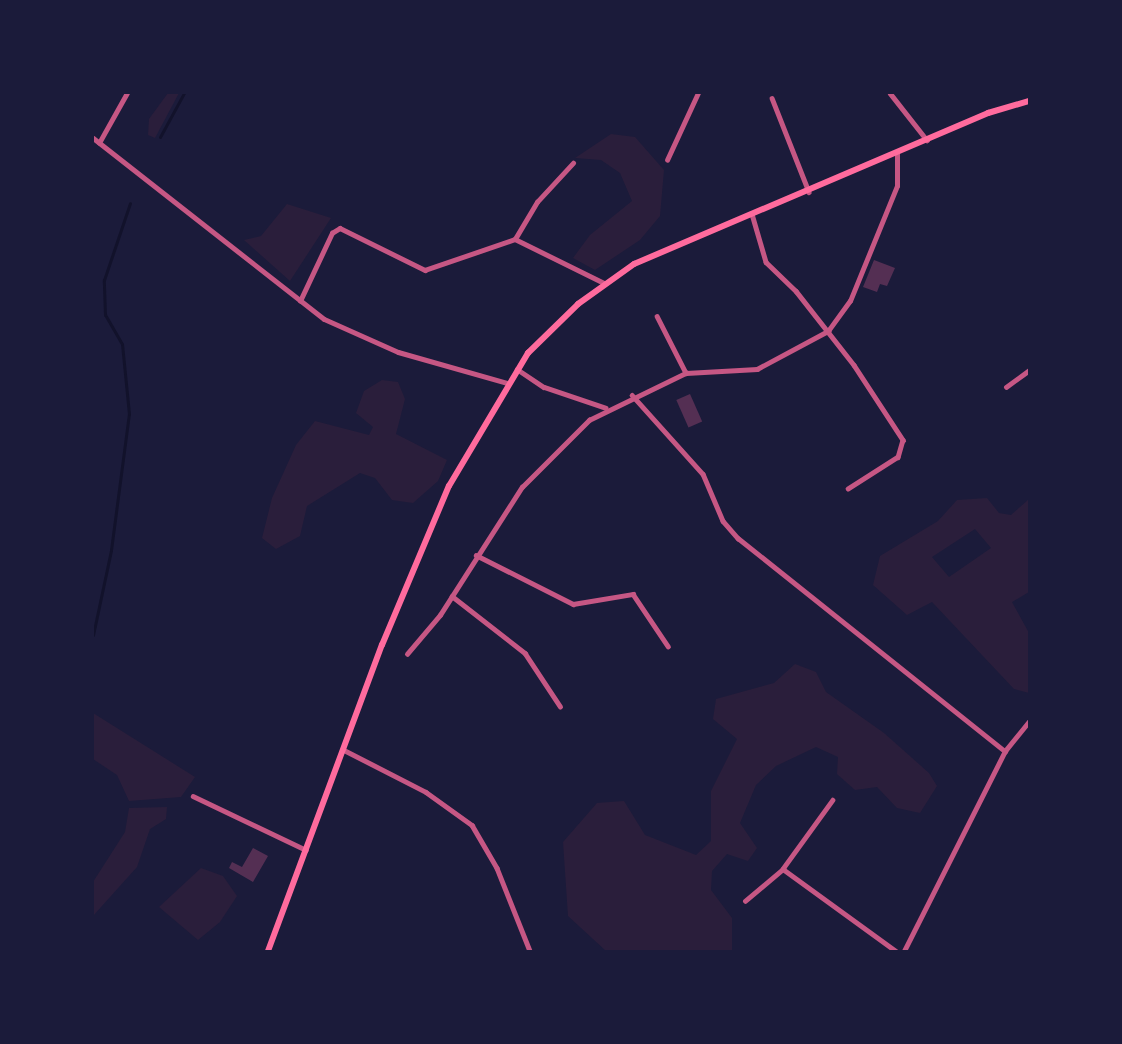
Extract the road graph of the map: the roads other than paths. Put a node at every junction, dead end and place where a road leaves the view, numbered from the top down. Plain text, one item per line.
1 (128, 93) edge
2 (698, 93) edge
3 (890, 93) edge
4 (1028, 93) edge
5 (772, 98) dead end
6 (1029, 101) edge
7 (93, 138) edge
8 (927, 140) junction
9 (99, 143) junction
10 (897, 154) junction
11 (667, 160) dead end
12 (573, 163) dead end
13 (809, 192) junction
14 (752, 214) junction
15 (515, 239) junction
16 (604, 284) junction
17 (300, 301) junction
18 (657, 316) dead end
19 (828, 331) junction
20 (517, 369) junction
21 (1029, 370) edge
22 (686, 373) junction
23 (507, 383) junction
24 (1006, 387) dead end
25 (632, 395) junction
26 (606, 408) junction
27 (848, 489) dead end
28 (476, 555) junction
29 (452, 596) junction
30 (668, 646) dead end
31 (407, 654) dead end
32 (560, 706) dead end
33 (1029, 721) edge
34 (344, 750) junction
35 (1005, 750) junction
36 (194, 796) dead end
37 (833, 800) dead end
38 (306, 850) junction
39 (783, 870) junction
40 (745, 901) dead end
41 (268, 951) edge
42 (530, 951) edge
43 (896, 951) edge
44 (904, 951) edge

1 - 9 street
2 - 11 street
3 - 8 street
4 - 6 street
5 - 13 street
6 - 8 main road
7 - 9 street
8 - 10 main road
9 - 17 street
10 - 13 main road
10 - 19 street
12 - 15 street
13 - 14 main road
14 - 16 main road
14 - 19 street
15 - 16 street
15 - 17 street
16 - 20 main road
17 - 23 street
18 - 22 street
19 - 22 street
19 - 27 street
20 - 23 main road
20 - 26 street
21 - 24 street
22 - 25 street
23 - 34 main road
25 - 26 street
25 - 35 street
26 - 28 street
28 - 29 street
28 - 30 street
29 - 31 street
29 - 32 street
33 - 35 street
34 - 38 main road
34 - 42 street
35 - 44 street
36 - 38 street
37 - 39 street
38 - 41 main road
39 - 40 street
39 - 43 street

